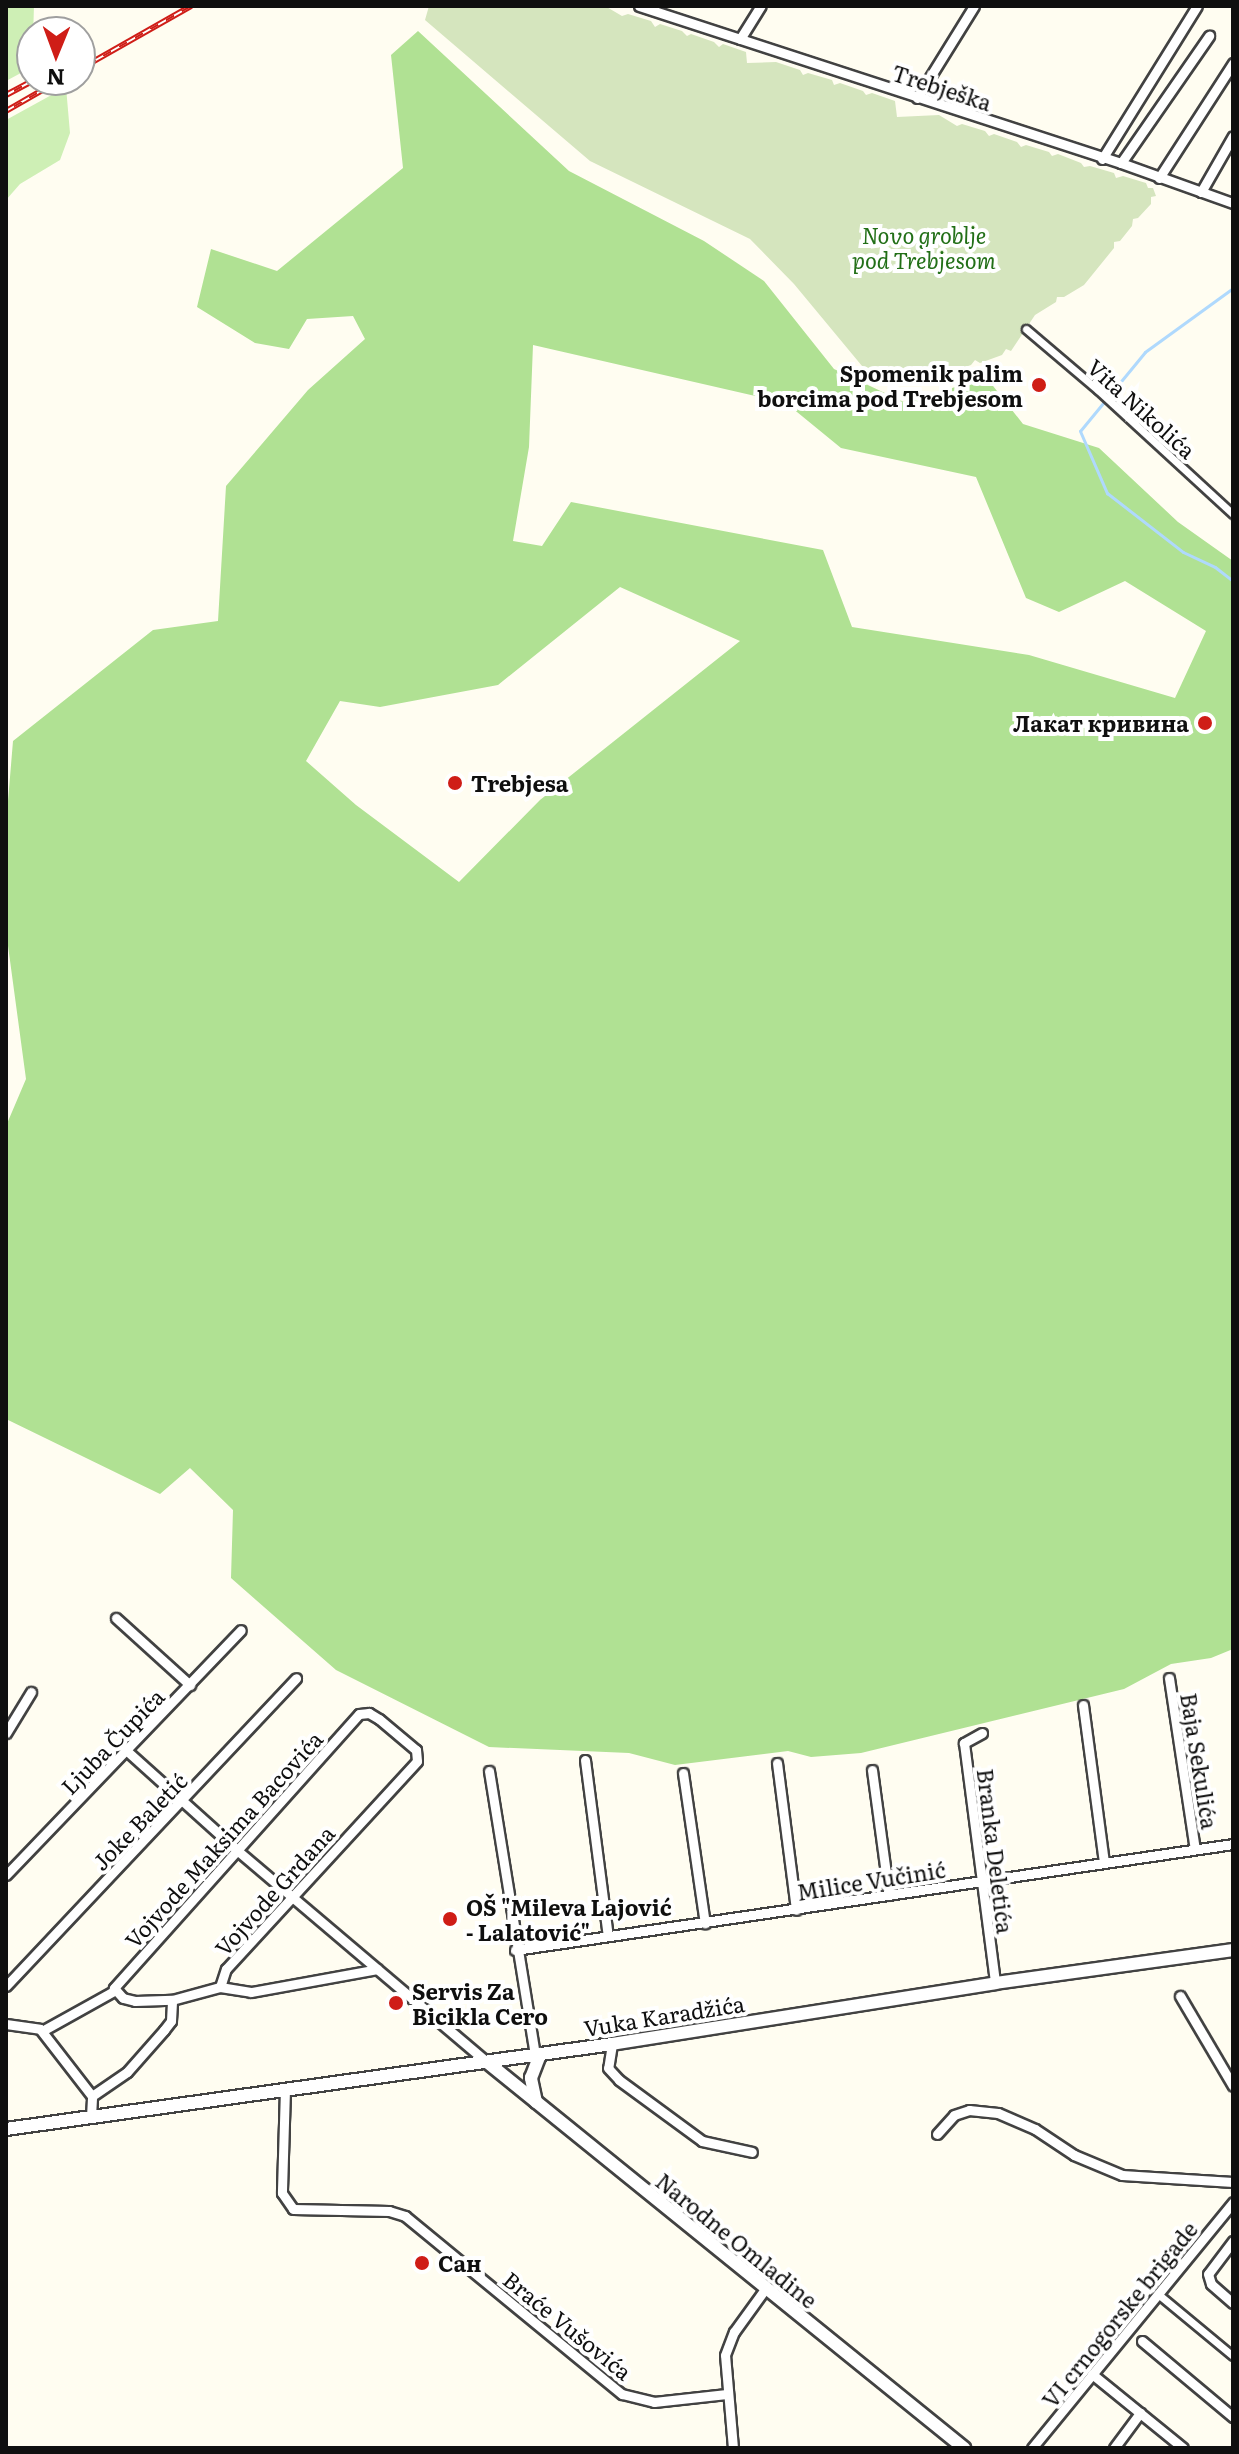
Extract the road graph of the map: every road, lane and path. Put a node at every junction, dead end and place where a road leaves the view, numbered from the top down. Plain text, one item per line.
1 (639, 6) edge
2 (761, 6) edge
3 (974, 6) edge
4 (1197, 6) edge
5 (661, 9) edge
6 (1209, 36) dead end
7 (740, 39) junction
8 (1233, 63) edge
9 (917, 98) junction
10 (1233, 136) edge
11 (1102, 159) junction
12 (1121, 163) junction
13 (1159, 178) junction
14 (1201, 192) junction
15 (1233, 203) edge
16 (1026, 329) dead end
17 (1233, 514) edge
18 (116, 1618) dead end
19 (241, 1630) dead end
20 (296, 1678) dead end
21 (1169, 1678) dead end
22 (190, 1685) junction
23 (31, 1692) dead end
24 (1083, 1705) dead end
25 (359, 1714) joint
26 (6, 1733) edge
27 (982, 1733) dead end
28 (127, 1751) junction
29 (585, 1760) dead end
30 (777, 1763) dead end
31 (872, 1770) dead end
32 (489, 1771) dead end
33 (683, 1773) dead end
34 (185, 1800) junction
35 (1233, 1844) edge
36 (1195, 1849) junction
37 (238, 1851) junction
38 (1104, 1862) junction
39 (6, 1875) edge
40 (980, 1881) junction
41 (889, 1895) junction
42 (290, 1896) junction
43 (796, 1910) junction
44 (705, 1923) junction
45 (608, 1936) junction
46 (515, 1950) junction
47 (1233, 1950) edge
48 (377, 1969) junction
49 (995, 1983) junction
50 (6, 1986) edge
51 (220, 1987) junction
52 (114, 1990) junction
53 (1180, 1996) dead end
54 (172, 2000) junction
55 (6, 2024) edge
56 (42, 2031) junction
57 (612, 2044) junction
58 (538, 2054) junction
59 (487, 2062) junction
60 (1233, 2086) edge
61 (285, 2089) junction
62 (92, 2096) junction
63 (536, 2102) junction
64 (91, 2117) junction
65 (6, 2129) edge
66 (937, 2134) dead end
67 (752, 2152) dead end
68 (1233, 2182) edge
69 (1233, 2202) edge
70 (1233, 2241) edge
71 (765, 2289) junction
72 (1158, 2294) junction
73 (1233, 2303) edge
74 (1142, 2341) dead end
75 (1233, 2356) edge
76 (1092, 2374) junction
77 (727, 2394) junction
78 (1140, 2413) junction
79 (1233, 2417) edge
80 (733, 2448) edge
81 (964, 2448) edge
82 (1032, 2448) edge
83 (1114, 2448) edge
84 (1183, 2448) edge

1 - 5 street, Trebješka
2 - 7 street
3 - 9 street
4 - 11 street
5 - 7 street, Trebješka
6 - 12 street
7 - 9 street, Trebješka
8 - 13 street
9 - 11 street, Trebješka
10 - 14 street
11 - 12 street, Trebješka
12 - 13 street, Trebješka
13 - 14 street, Trebješka
14 - 15 street, Trebješka
16 - 17 street, Vita Nikolića
18 - 22 street
19 - 22 street, Ljuba Čupića
20 - 34 street, Joke Baletić
21 - 36 street, Baja Sekulića
22 - 28 street, Ljuba Čupića
23 - 26 street
24 - 38 street
25 - 37 street, Vojvode Maksima Bacovića
25 - 42 street, Vojvode Grdana
27 - 40 street, Branka Deletića
28 - 34 street
28 - 39 street, Ljuba Čupića
29 - 45 street
30 - 43 street
31 - 41 street
32 - 46 street
33 - 44 street
34 - 37 street
34 - 50 street, Joke Baletić
35 - 36 street, Milice Vučinić
36 - 38 street, Milice Vučinić
37 - 42 street
37 - 52 street, Vojvode Maksima Bacovića
38 - 40 street, Milice Vučinić
40 - 41 street, Milice Vučinić
40 - 49 street, Branka Deletića
41 - 43 street, Milice Vučinić
42 - 48 street
42 - 51 street, Vojvode Grdana
43 - 44 street, Milice Vučinić
44 - 45 street, Milice Vučinić
45 - 46 street, Milice Vučinić
46 - 58 street
47 - 49 street, Vuka Karadžića
48 - 51 street
48 - 59 street
49 - 57 street, Vuka Karadžića
51 - 54 street, Vojvode Grdana
52 - 54 street, Vojvode Grdana
52 - 56 street, Vojvode Maksima Bacovića
53 - 60 street
54 - 62 street
55 - 56 street
56 - 62 street
57 - 58 street, Vuka Karadžića
57 - 67 street
58 - 59 street, Vuka Karadžića
58 - 63 street
59 - 61 street, Vuka Karadžića
59 - 63 street, Narodne Omladine
61 - 64 street, Vuka Karadžića
61 - 77 street, Braće Vušovića
62 - 64 street
63 - 71 street, Narodne Omladine
64 - 65 street, Vuka Karadžića
66 - 68 street
69 - 72 street, VI crnogorske brigade
70 - 73 street
71 - 77 street
71 - 81 street, Narodne Omladine
72 - 75 street
72 - 76 street, VI crnogorske brigade
74 - 79 street
76 - 78 street
76 - 82 street, VI crnogorske brigade
77 - 80 street
78 - 83 street
78 - 84 street

